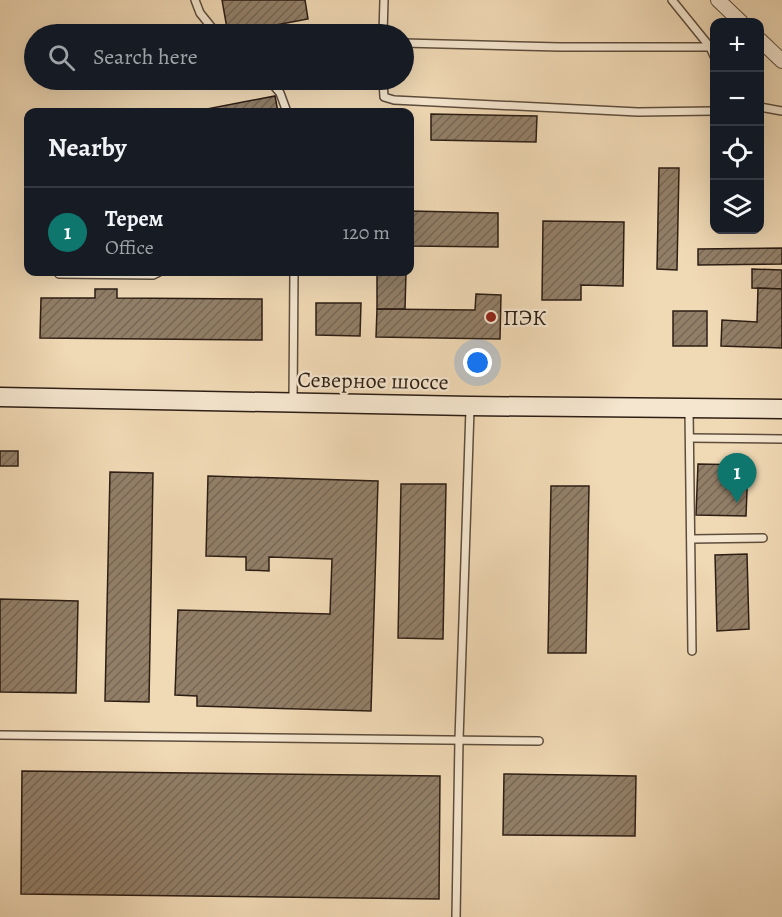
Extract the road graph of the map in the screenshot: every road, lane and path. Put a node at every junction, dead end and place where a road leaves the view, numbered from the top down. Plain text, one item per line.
1 (195, 0) edge
2 (384, 0) edge
3 (672, 0) edge
4 (717, 0) edge
5 (737, 18) edge
6 (209, 24) edge
7 (383, 24) edge
8 (414, 43) edge
9 (764, 45) edge
10 (710, 47) joint
11 (782, 62) edge
12 (277, 90) edge
13 (383, 90) edge
14 (286, 108) edge
15 (764, 108) edge
16 (710, 111) edge
17 (782, 111) edge
18 (294, 276) edge
19 (0, 397) edge
20 (293, 402) junction
21 (470, 406) junction
22 (689, 408) junction
23 (782, 409) edge
24 (690, 438) junction
25 (782, 439) edge
26 (763, 538) dead end
27 (691, 539) junction
28 (692, 651) dead end
29 (0, 735) edge
30 (459, 740) junction
31 (538, 741) dead end
32 (456, 917) edge

1 - 6 lane
2 - 7 lane
3 - 10 lane
4 - 5 street
8 - 10 lane
9 - 11 street
12 - 14 lane
13 - 16 lane
15 - 17 lane
18 - 20 lane
19 - 20 main road, Северное шоссе
20 - 21 main road, Северное шоссе
21 - 22 main road, Северное шоссе
21 - 30 lane
22 - 23 main road, Северное шоссе
22 - 24 lane
24 - 25 lane
24 - 27 lane
26 - 27 lane
27 - 28 lane
29 - 30 lane
30 - 31 lane
30 - 32 lane

